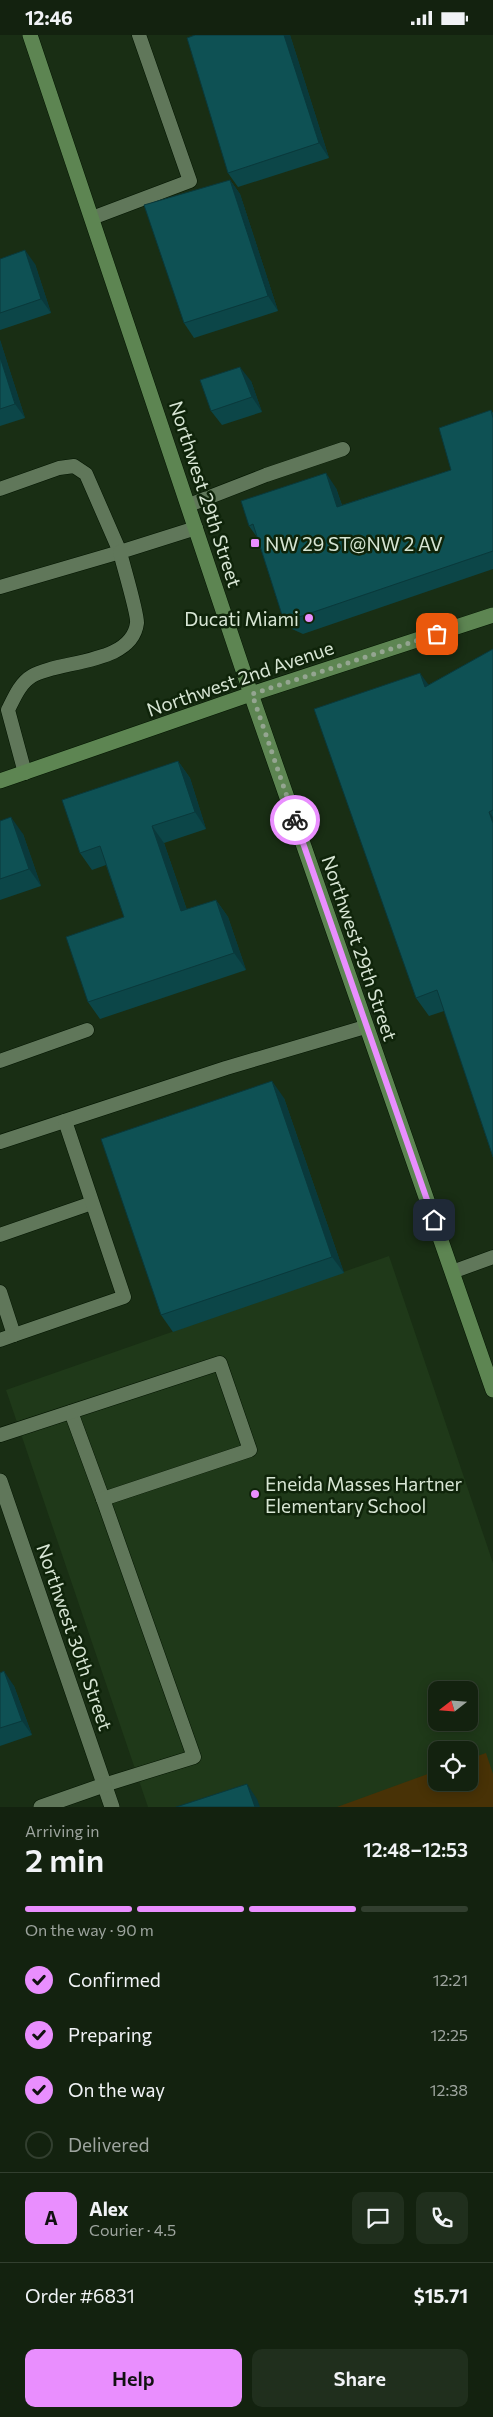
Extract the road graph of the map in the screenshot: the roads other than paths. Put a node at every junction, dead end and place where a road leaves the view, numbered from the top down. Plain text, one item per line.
1 (30, 35) edge
2 (139, 35) edge
3 (92, 218) junction
4 (343, 449) dead end
5 (0, 489) edge
6 (189, 505) junction
7 (196, 528) junction
8 (120, 553) junction
9 (0, 587) edge
10 (493, 615) edge
11 (252, 694) junction
12 (25, 773) junction
13 (0, 781) edge
14 (366, 1027) junction
15 (87, 1030) dead end
16 (0, 1061) edge
17 (65, 1121) junction
18 (0, 1142) edge
19 (92, 1203) junction
20 (0, 1235) edge
21 (493, 1257) edge
22 (452, 1272) junction
23 (0, 1292) edge
24 (14, 1335) junction
25 (0, 1340) edge
26 (493, 1390) edge
27 (71, 1412) junction
28 (0, 1435) edge
29 (0, 1481) edge
30 (103, 1499) junction
31 (104, 1785) junction
32 (41, 1807) edge
33 (112, 1807) edge

1 - 3 street, Northwest 29th Street
2 - 3 lane
3 - 6 street, Northwest 29th Street
4 - 6 lane
5 - 8 lane
6 - 7 street, Northwest 29th Street
7 - 8 lane
7 - 11 street, Northwest 29th Street
8 - 9 lane
8 - 12 lane
10 - 11 street, Northwest 2nd Avenue
11 - 12 street, Northwest 2nd Avenue
11 - 14 street, Northwest 29th Street
12 - 13 street, Northwest 2nd Avenue
14 - 17 lane
14 - 22 street, Northwest 29th Street
15 - 16 lane
17 - 18 lane
17 - 19 lane
19 - 20 lane
19 - 24 lane
21 - 22 lane
22 - 26 street, Northwest 29th Street
23 - 24 lane
24 - 25 lane
27 - 28 lane
27 - 30 lane
27 - 30 lane
29 - 31 street, Northwest 30th Street
30 - 31 lane
31 - 32 street
31 - 33 street, Northwest 30th Street

